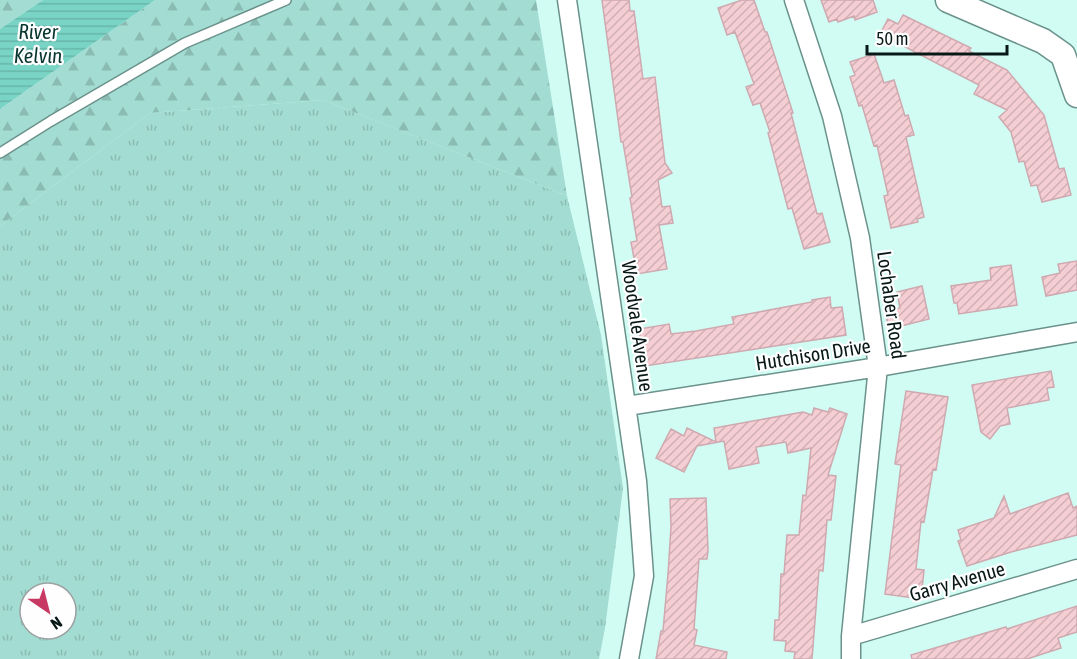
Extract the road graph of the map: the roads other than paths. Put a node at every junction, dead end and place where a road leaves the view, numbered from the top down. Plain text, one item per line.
1 (286, 0) edge
2 (567, 0) edge
3 (794, 0) edge
4 (948, 0) edge
5 (1070, 53) edge
6 (1077, 95) edge
7 (0, 153) edge
8 (1077, 332) edge
9 (878, 367) junction
10 (627, 406) junction
11 (1077, 569) edge
12 (851, 636) junction
13 (629, 659) edge
14 (851, 659) edge

1 - 7 lane
2 - 10 street, Woodvale Avenue
3 - 9 street, Lochaber Road
4 - 5 street
5 - 6 street
8 - 9 street, Hutchison Drive
9 - 10 street, Hutchison Drive
9 - 12 street, Lochaber Road
10 - 13 street, Woodvale Avenue
11 - 12 street, Garry Avenue
12 - 14 street, Lochaber Road

